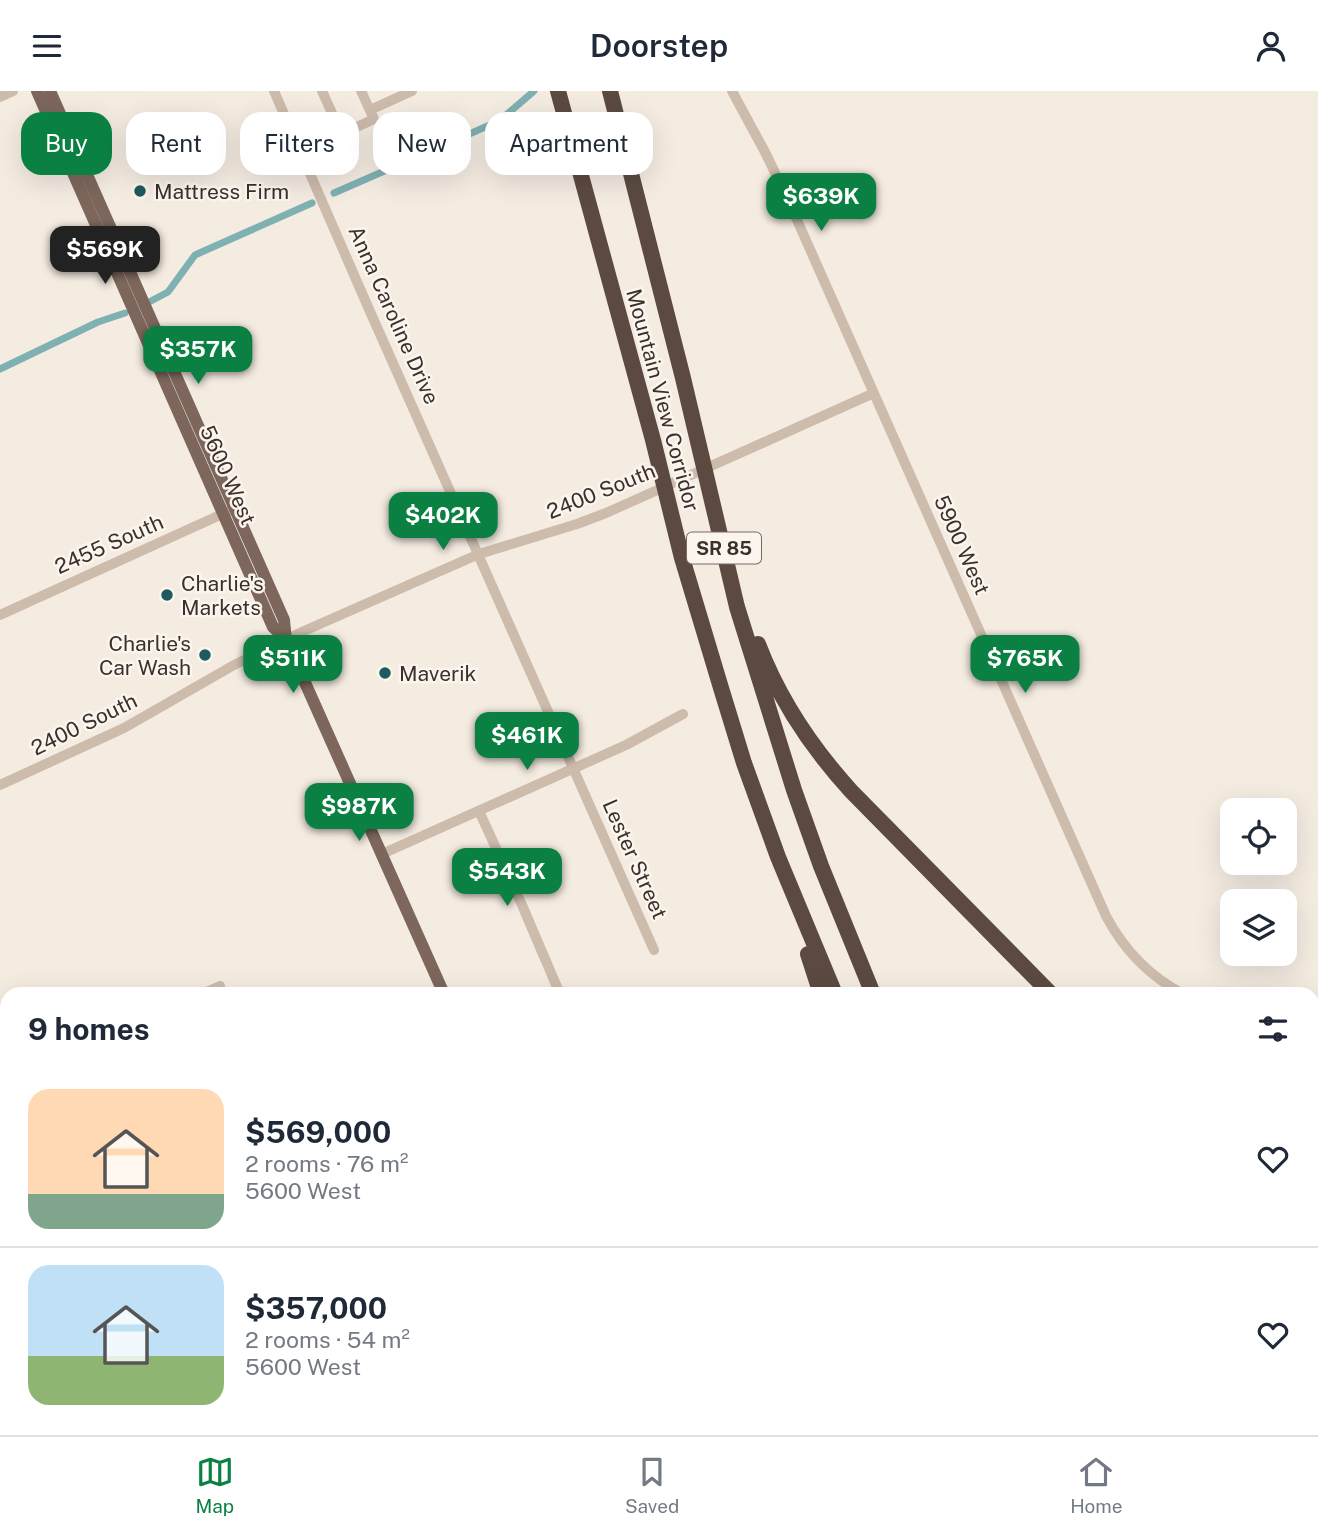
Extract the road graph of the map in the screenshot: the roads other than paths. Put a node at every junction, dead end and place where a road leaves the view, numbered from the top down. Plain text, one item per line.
1 (13, 91) edge
2 (37, 91) edge
3 (43, 91) edge
4 (50, 91) edge
5 (274, 91) edge
6 (321, 91) edge
7 (361, 91) edge
8 (412, 91) edge
9 (610, 91) edge
10 (732, 91) edge
11 (559, 95) edge
12 (0, 97) edge
13 (52, 112) edge
14 (59, 112) edge
15 (283, 112) edge
16 (330, 112) edge
17 (372, 115) junction
18 (359, 124) edge
19 (86, 175) edge
20 (310, 175) edge
21 (874, 393) junction
22 (229, 511) junction
23 (719, 525) junction
24 (479, 554) junction
25 (0, 615) edge
26 (286, 640) junction
27 (683, 714) dead end
28 (744, 763) junction
29 (574, 769) junction
30 (0, 785) edge
31 (478, 811) junction
32 (382, 854) junction
33 (654, 950) dead end
34 (441, 987) edge
35 (557, 987) edge
36 (819, 987) edge
37 (832, 987) edge
38 (870, 987) edge
39 (1044, 987) edge
40 (1171, 987) edge

1 - 12 street
2 - 22 main road, 5600 West
3 - 13 main road
4 - 14 main road, 5600 West
5 - 15 street, Anna Caroline Drive
6 - 16 street
7 - 17 street
8 - 17 street
9 - 23 highway, Mountain View Corridor / SR 85
10 - 21 street, 5900 West
11 - 28 highway, Mountain View Corridor / SR 85
17 - 18 street
19 - 22 main road, 5600 West
20 - 24 street, Anna Caroline Drive
21 - 24 street, 2400 South
21 - 40 street, 5900 West
22 - 25 street, 2455 South
22 - 26 main road, 5600 West
23 - 38 highway, Mountain View Corridor / SR 85
23 - 39 highway
24 - 26 street, 2400 South
24 - 29 street, Lester Street
26 - 30 street, 2400 South
26 - 32 main road, 5600 West
27 - 29 street
28 - 36 highway
28 - 37 highway, Mountain View Corridor / SR 85
29 - 31 street
29 - 33 street, Lester Street
31 - 32 street
31 - 35 street
32 - 34 main road, 5600 West

